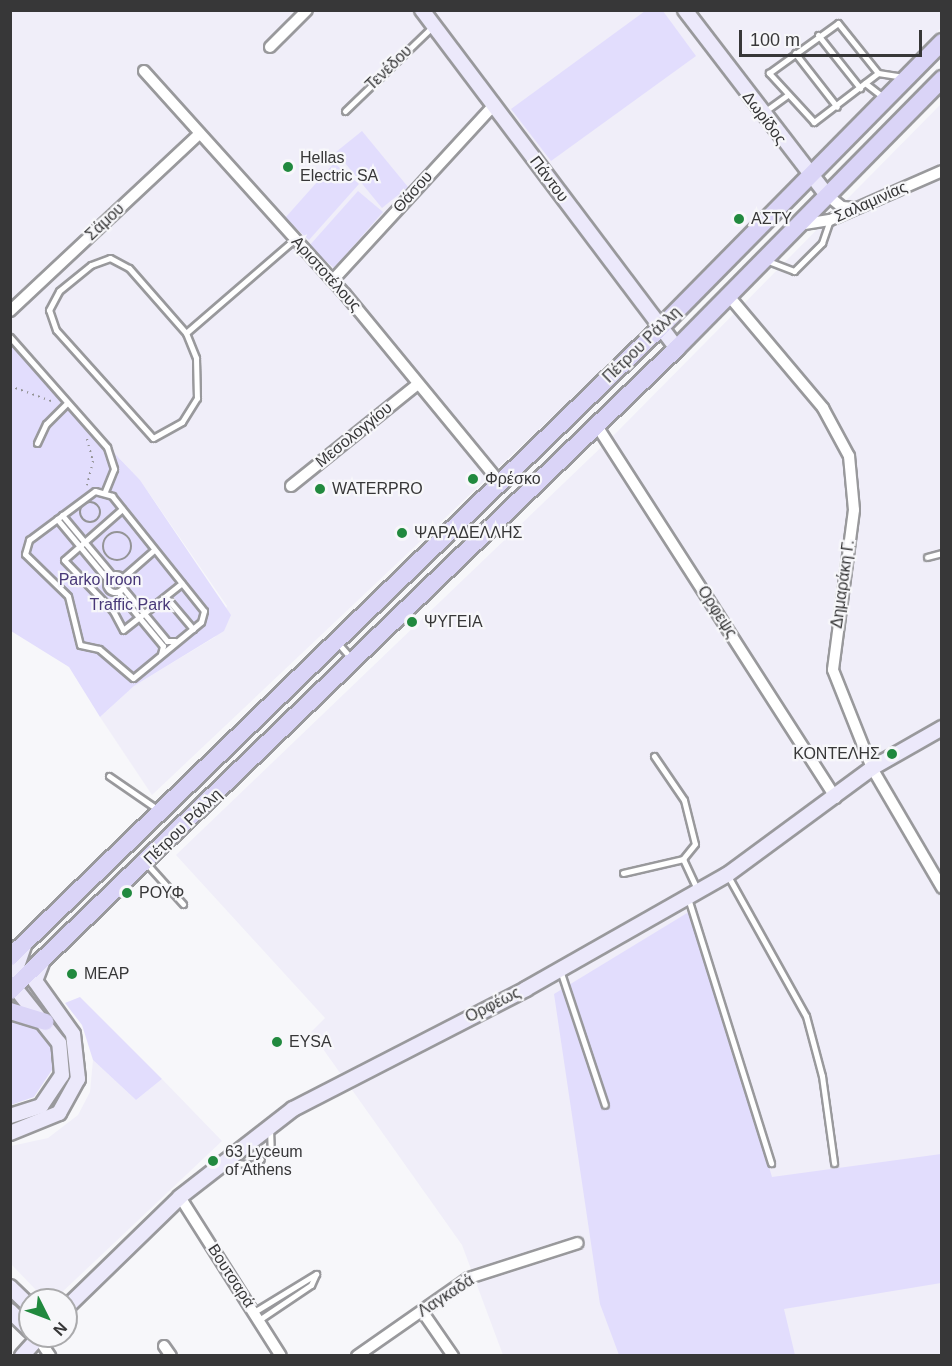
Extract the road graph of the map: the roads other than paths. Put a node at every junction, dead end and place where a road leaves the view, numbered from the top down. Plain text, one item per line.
1 (307, 10) edge
2 (422, 10) edge
3 (685, 10) edge
4 (433, 25) junction
5 (818, 35) junction
6 (942, 42) edge
7 (270, 47) dead end
8 (795, 53) junction
9 (144, 70) dead end
10 (878, 73) junction
11 (906, 77) junction
12 (942, 79) edge
13 (866, 83) junction
14 (860, 88) junction
15 (787, 95) junction
16 (885, 99) junction
17 (494, 105) junction
18 (837, 107) junction
19 (345, 111) dead end
20 (761, 114) junction
21 (200, 133) junction
22 (942, 171) edge
23 (808, 177) junction
24 (827, 195) junction
25 (856, 208) junction
26 (830, 220) junction
27 (797, 225) junction
28 (295, 240) junction
29 (764, 260) junction
30 (333, 280) junction
31 (728, 296) junction
32 (10, 311) edge
33 (662, 327) junction
34 (186, 333) junction
35 (10, 337) edge
36 (677, 348) junction
37 (418, 384) junction
38 (65, 405) junction
39 (597, 426) junction
40 (37, 443) dead end
41 (500, 483) junction
42 (291, 486) dead end
43 (105, 491) junction
44 (122, 509) junction
45 (59, 517) junction
46 (80, 542) junction
47 (154, 550) junction
48 (942, 553) edge
49 (927, 557) dead end
50 (109, 577) junction
51 (122, 578) junction
52 (182, 583) junction
53 (108, 589) junction
54 (120, 590) junction
55 (165, 597) junction
56 (97, 599) junction
57 (143, 617) junction
58 (193, 629) junction
59 (180, 640) junction
60 (336, 642) junction
61 (159, 658) junction
62 (354, 661) junction
63 (942, 728) edge
64 (654, 756) dead end
65 (872, 768) junction
66 (109, 776) dead end
67 (837, 798) junction
68 (161, 812) junction
69 (683, 859) junction
70 (146, 862) junction
71 (623, 873) dead end
72 (727, 875) junction
73 (942, 888) edge
74 (693, 893) junction
75 (183, 904) dead end
76 (25, 944) junction
77 (10, 957) edge
78 (42, 963) junction
79 (560, 969) junction
80 (13, 988) edge
81 (10, 1011) edge
82 (45, 1022) junction
83 (605, 1106) dead end
84 (10, 1116) edge
85 (270, 1125) junction
86 (10, 1133) edge
87 (271, 1151) dead end
88 (261, 1159) dead end
89 (225, 1161) junction
90 (771, 1162) dead end
91 (834, 1163) dead end
92 (180, 1197) junction
93 (578, 1244) dead end
94 (78, 1296) edge
95 (422, 1311) junction
96 (256, 1316) junction
97 (281, 1356) edge
98 (357, 1356) edge
99 (453, 1356) edge

1 - 7 street
2 - 4 street, Πάντου
3 - 20 street, Δωρίδος
4 - 17 street, Πάντου
4 - 19 lane, Τενέδου
5 - 8 lane
5 - 10 lane
5 - 14 lane
6 - 11 main road, Πέτρου Ράλλη
8 - 15 lane
8 - 18 lane
9 - 21 street, Αριστοτέλους
10 - 11 lane
10 - 13 lane
11 - 16 main road, Πέτρου Ράλλη
12 - 24 main road, Πέτρου Ράλλη
13 - 14 lane
13 - 16 lane
14 - 18 lane
15 - 18 lane
15 - 20 lane
16 - 23 main road, Πέτρου Ράλλη
17 - 30 street, Θάσου
17 - 33 street, Πάντου
20 - 23 street, Δωρίδος
21 - 28 street, Αριστοτέλους
21 - 32 street, Σάμου
22 - 25 street, Σαλαμινίας
23 - 24 street, Δωρίδος
23 - 33 main road, Πέτρου Ράλλη
24 - 25 street, Δωρίδος
24 - 27 main road, Πέτρου Ράλλη
25 - 26 street, Σαλαμινίας
26 - 27 street, Σαλαμινίας
26 - 29 lane
27 - 29 main road, Πέτρου Ράλλη
28 - 30 street, Αριστοτέλους
28 - 34 lane
29 - 31 main road, Πέτρου Ράλλη
30 - 37 street, Αριστοτέλους
31 - 36 main road, Πέτρου Ράλλη
31 - 65 street, Δημαράκη Γ.
33 - 36 street, Πάντου
33 - 41 main road, Πέτρου Ράλλη
34 - 34 lane
35 - 38 lane
36 - 39 main road, Πέτρου Ράλλη
37 - 41 street, Αριστοτέλους
37 - 42 street, Μεσολογγίου
38 - 40 lane
38 - 43 lane
39 - 62 main road, Πέτρου Ράλλη
39 - 67 street, Ορφεψς
41 - 60 main road, Πέτρου Ράλλη
43 - 44 lane
43 - 45 lane
44 - 46 lane
44 - 47 lane
45 - 46 lane
45 - 61 lane
46 - 50 lane
46 - 56 lane
47 - 51 lane
47 - 52 lane
48 - 49 lane
50 - 51 lane
50 - 53 lane
51 - 54 lane
52 - 55 lane
52 - 58 lane
53 - 54 lane
53 - 56 lane
54 - 57 lane
55 - 57 lane
55 - 58 lane
56 - 57 lane
57 - 59 lane
57 - 61 lane
58 - 59 lane
59 - 61 lane
60 - 62 lane
60 - 68 main road, Πέτρου Ράλλη
62 - 70 main road, Πέτρου Ράλλη
63 - 65 street, Ορφέως
64 - 69 lane
65 - 67 street, Ορφέως
65 - 73 street, Δημαράκη Γ.
66 - 68 lane
67 - 72 street, Ορφέως
68 - 76 main road, Πέτρου Ράλλη
69 - 71 lane
69 - 74 lane
70 - 75 lane
70 - 78 main road, Πέτρου Ράλλη
72 - 74 street, Ορφέως
72 - 91 lane
74 - 79 street, Ορφέως
74 - 90 lane
76 - 77 main road, Πέτρου Ράλλη
76 - 80 street
78 - 80 main road, Πέτρου Ράλλη
78 - 86 street
79 - 83 lane
79 - 85 street, Ορφέως
80 - 82 street
81 - 82 main road
82 - 84 street
85 - 87 lane
85 - 89 street, Ορφέως
88 - 89 lane
89 - 92 street, Ορφέως
92 - 94 street, Ορφέως
92 - 96 street, Βουτσαρά
93 - 95 street, Λαγκαδά
95 - 98 street, Λαγκαδά
95 - 99 street
96 - 96 lane
96 - 97 street, Βουτσαρά

